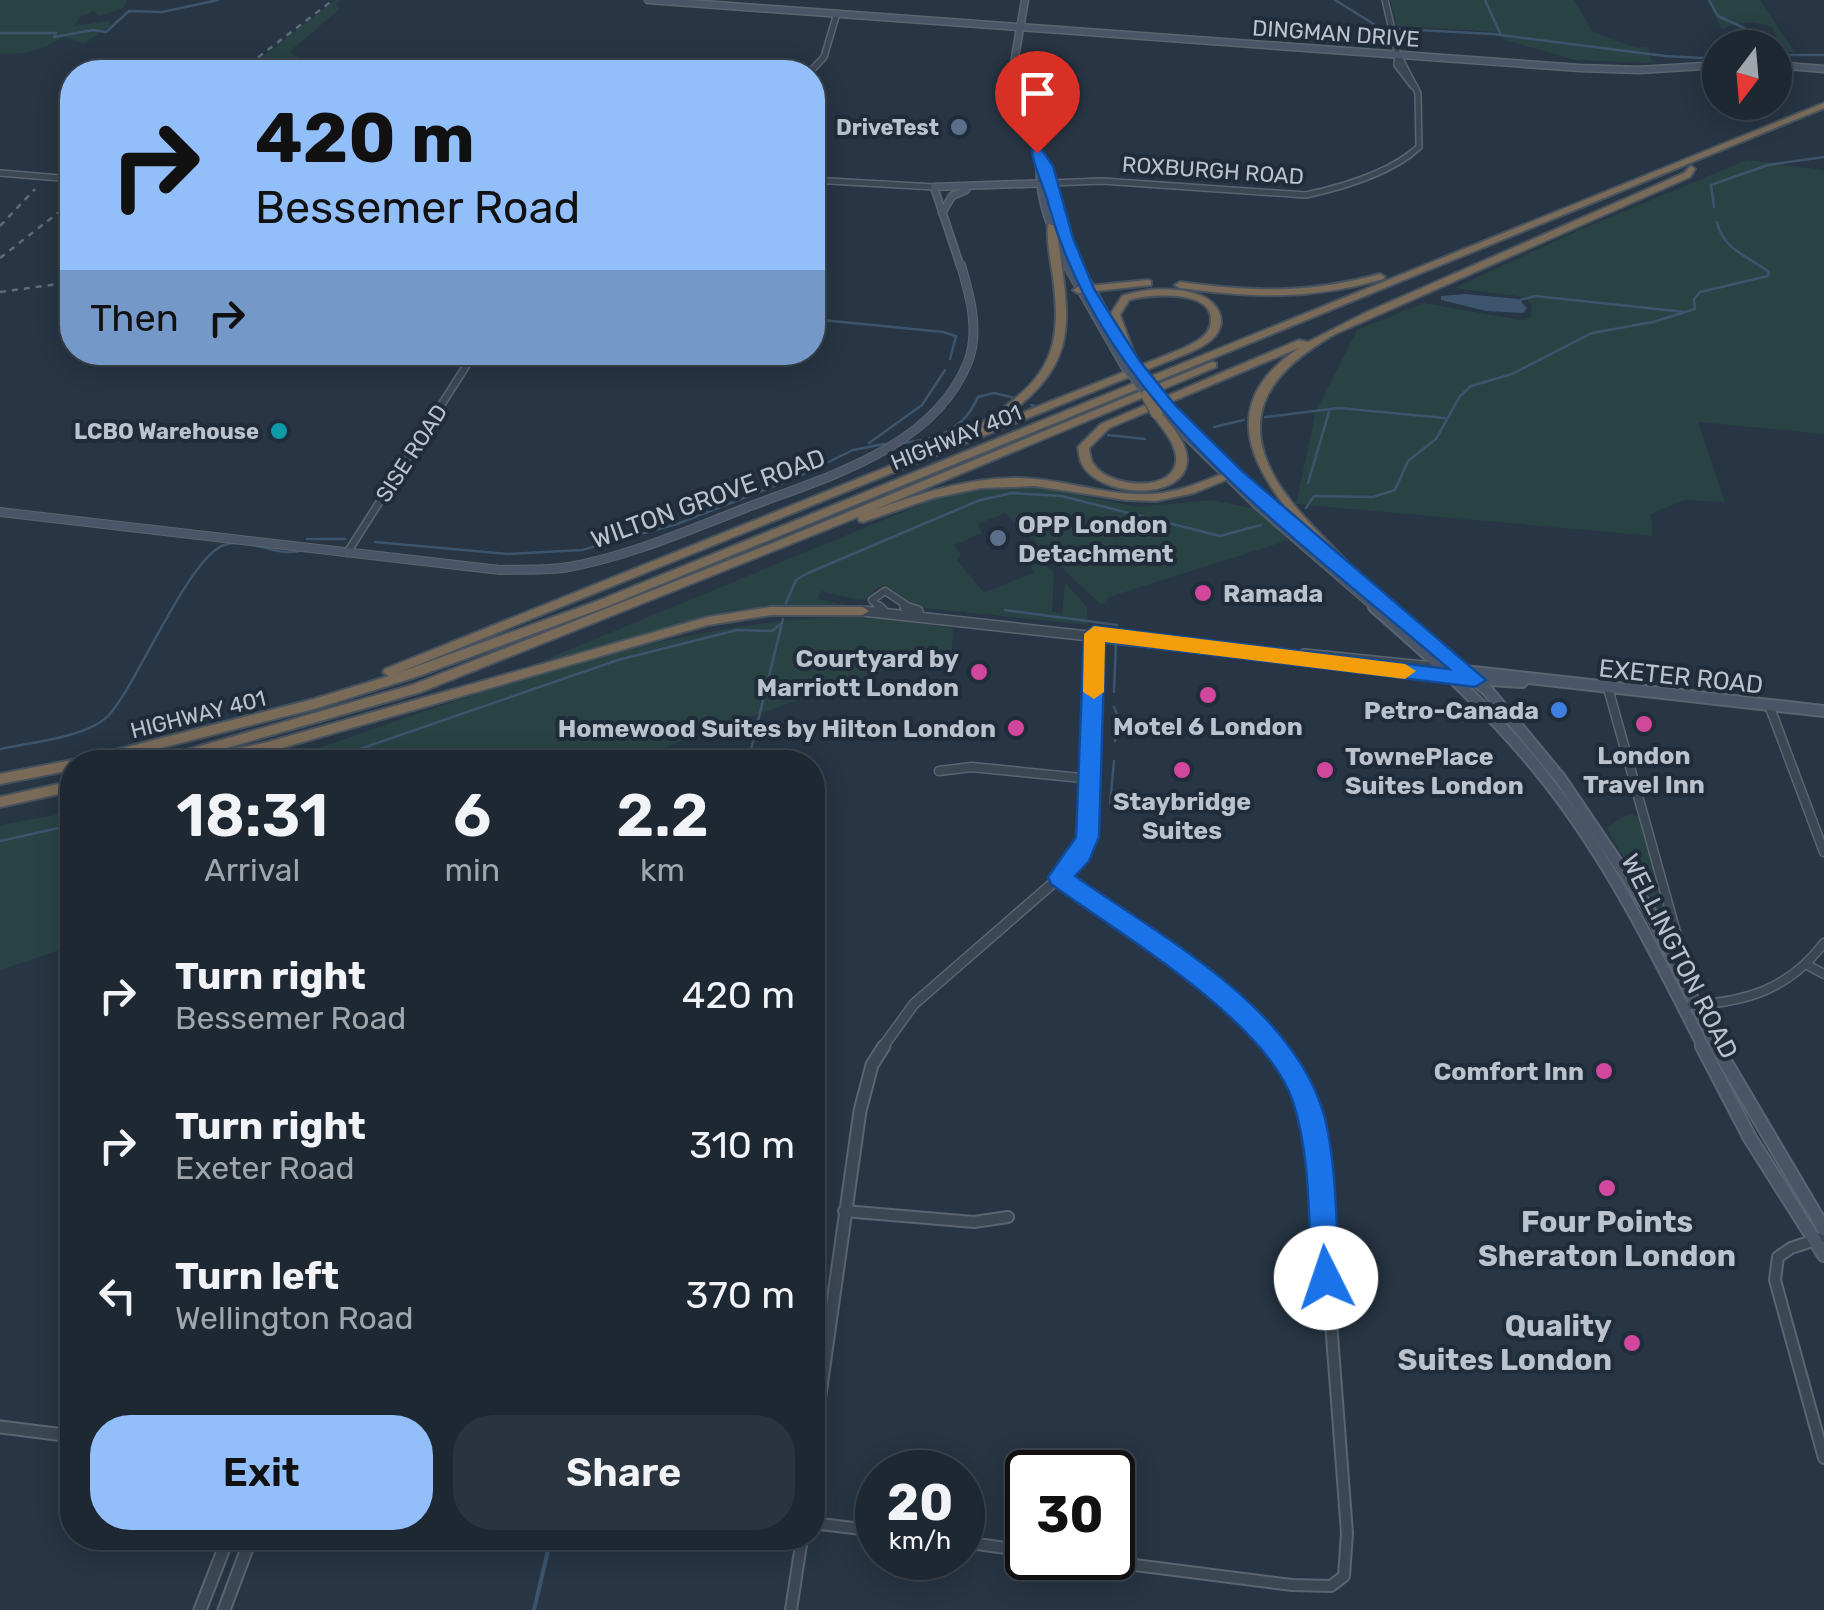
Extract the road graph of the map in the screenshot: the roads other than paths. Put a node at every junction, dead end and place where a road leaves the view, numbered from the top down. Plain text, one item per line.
1 (648, 0) edge
2 (1025, 0) edge
3 (1384, 0) edge
4 (836, 13) junction
5 (1020, 26) junction
6 (1398, 54) junction
7 (821, 60) edge
8 (1702, 66) edge
9 (1792, 66) edge
10 (1824, 69) edge
11 (1824, 105) edge
12 (1824, 114) edge
13 (1691, 169) junction
14 (0, 173) edge
15 (60, 178) edge
16 (825, 181) edge
17 (1045, 183) junction
18 (987, 186) junction
19 (934, 187) junction
20 (942, 213) junction
21 (1051, 226) junction
22 (1462, 251) junction
23 (1082, 290) junction
24 (1353, 322) junction
25 (1128, 364) junction
26 (467, 365) edge
27 (1147, 395) joint
28 (1163, 412) junction
29 (880, 475) junction
30 (1230, 475) junction
31 (0, 512) edge
32 (776, 546) junction
33 (347, 552) junction
34 (1345, 567) junction
35 (862, 611) joint
36 (889, 614) junction
37 (1094, 634) junction
38 (1286, 655) junction
39 (1444, 668) junction
40 (1459, 675) junction
41 (1475, 680) junction
42 (1533, 682) junction
43 (1608, 688) junction
44 (1769, 705) junction
45 (1824, 711) edge
46 (243, 723) junction
47 (1530, 741) junction
48 (136, 750) edge
49 (203, 750) edge
50 (249, 750) edge
51 (60, 767) edge
52 (939, 771) dead end
53 (0, 778) edge
54 (1090, 779) junction
55 (60, 789) edge
56 (0, 802) edge
57 (1824, 852) edge
58 (1060, 877) junction
59 (1824, 943) edge
60 (1809, 966) junction
61 (1824, 974) edge
62 (1696, 1005) junction
63 (1682, 1006) junction
64 (844, 1211) junction
65 (1008, 1217) dead end
66 (1824, 1229) edge
67 (1818, 1238) edge
68 (1824, 1255) edge
69 (825, 1354) edge
70 (0, 1427) edge
71 (60, 1434) edge
72 (1824, 1458) edge
73 (825, 1525) edge
74 (855, 1529) edge
75 (223, 1550) edge
76 (246, 1550) edge
77 (800, 1550) edge
78 (1135, 1565) edge
79 (200, 1610) edge
80 (224, 1610) edge
81 (791, 1610) edge

1 - 4 main road, DINGMAN DRIVE
2 - 5 main road
3 - 6 street
4 - 5 main road, DINGMAN DRIVE
4 - 7 street
5 - 6 main road, DINGMAN DRIVE
5 - 17 main road
6 - 8 main road, DINGMAN DRIVE
6 - 17 street, ROXBURGH ROAD
9 - 10 main road
11 - 22 highway, HIGHWAY 401
12 - 13 highway, HIGHWAY 401
13 - 24 highway
13 - 32 highway, HIGHWAY 401
14 - 15 street
16 - 19 street, ROXBURGH ROAD
17 - 18 main road, ROXBURGH ROAD
17 - 21 main road
17 - 23 main road
18 - 19 main road, ROXBURGH ROAD
18 - 20 main road
19 - 20 main road, WILTON GROVE ROAD
20 - 33 main road, WILTON GROVE ROAD
21 - 23 main road
21 - 29 highway
22 - 23 highway
22 - 46 highway, HIGHWAY 401
23 - 25 main road
24 - 28 highway
24 - 34 highway
25 - 27 main road, bridge
25 - 28 main road, WELLINGTON ROAD, bridge
25 - 29 highway
26 - 33 street, SISE ROAD
27 - 28 highway, bridge
28 - 30 main road, WELLINGTON ROAD
29 - 46 highway
30 - 32 highway
30 - 34 main road, WELLINGTON ROAD
30 - 39 main road, WELLINGTON ROAD
31 - 33 main road, WILTON GROVE ROAD
32 - 49 highway, HIGHWAY 401
34 - 40 main road, WELLINGTON ROAD
35 - 36 street, EXETER ROAD
35 - 50 highway
36 - 37 street, EXETER ROAD
36 - 37 street, EXETER ROAD
37 - 38 street, EXETER ROAD
37 - 54 street
38 - 39 street, EXETER ROAD
38 - 40 street, EXETER ROAD
39 - 40 main road, WELLINGTON ROAD
40 - 41 main road, EXETER ROAD
40 - 42 main road, EXETER ROAD
40 - 47 main road
40 - 63 main road, WELLINGTON ROAD
41 - 42 main road, EXETER ROAD
41 - 47 main road, WELLINGTON ROAD
42 - 43 main road, EXETER ROAD
43 - 44 main road, EXETER ROAD
43 - 62 street
44 - 45 main road, EXETER ROAD
44 - 57 street
46 - 48 highway, HIGHWAY 401
47 - 62 main road, WELLINGTON ROAD
51 - 53 highway
52 - 54 street
54 - 58 street
55 - 56 highway
58 - 64 street
58 - 78 street
59 - 60 street
60 - 61 street
60 - 62 street
62 - 63 street
62 - 66 main road, WELLINGTON ROAD
63 - 67 main road, WELLINGTON ROAD
64 - 65 street
64 - 69 street
67 - 68 main road, WELLINGTON ROAD
67 - 72 street
70 - 71 street
73 - 74 street
75 - 79 street
76 - 80 street
77 - 81 street

